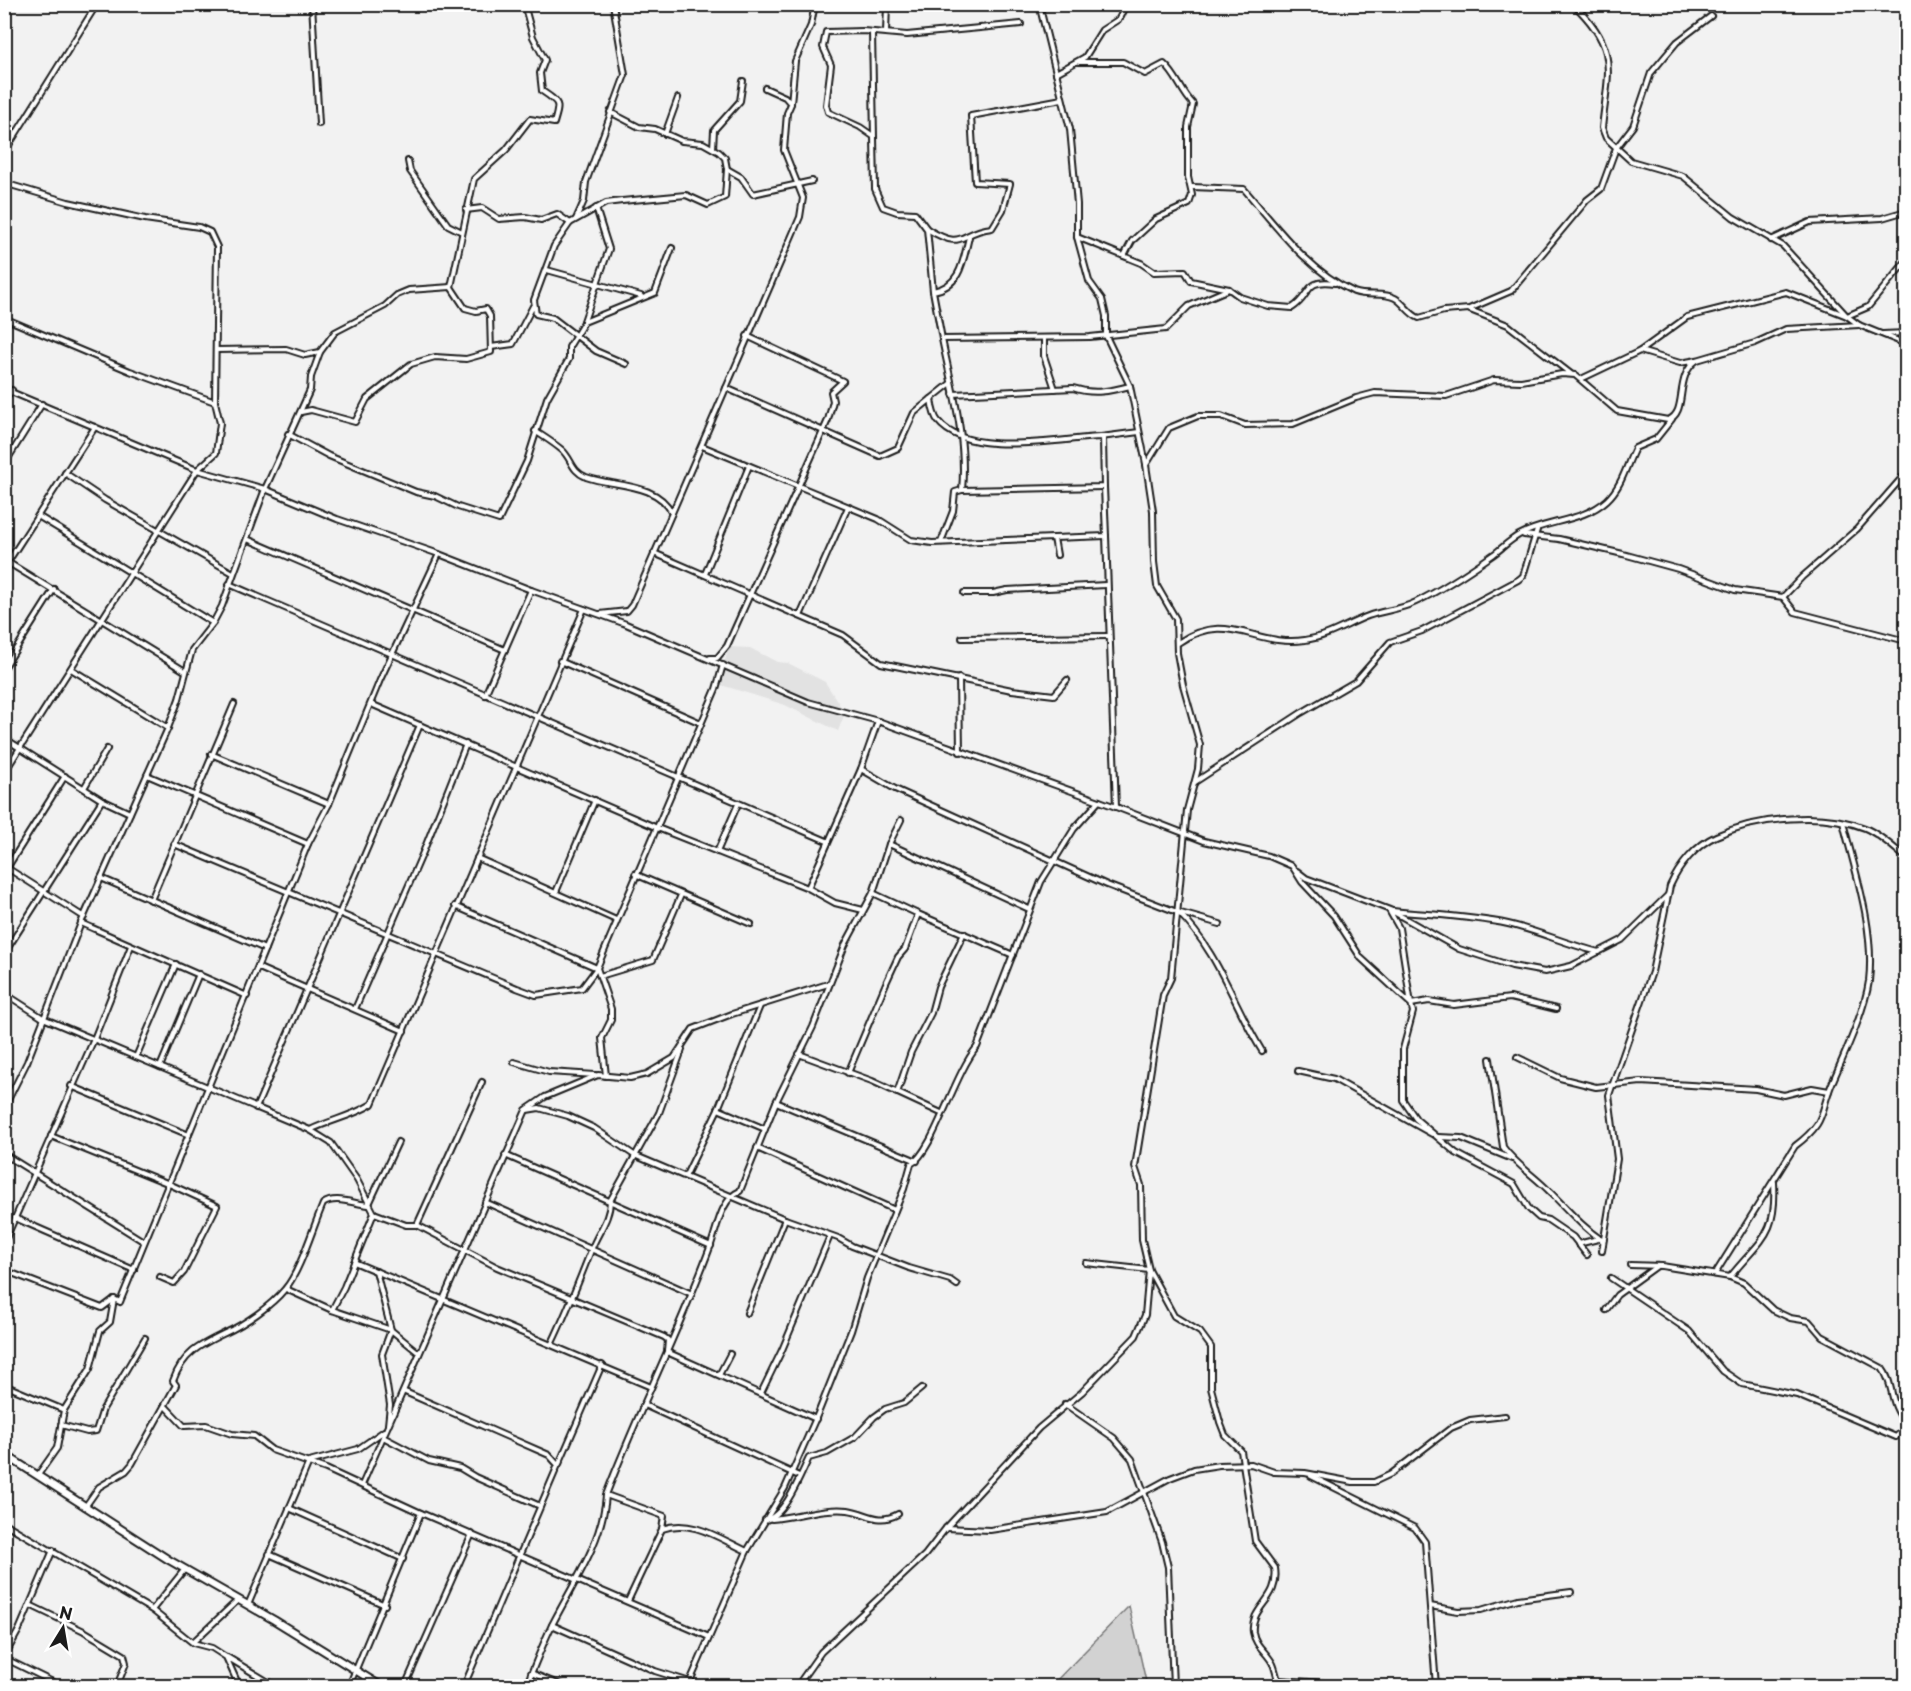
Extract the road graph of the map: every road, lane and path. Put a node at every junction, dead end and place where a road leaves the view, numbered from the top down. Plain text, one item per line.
1 (97, 4) edge
2 (312, 4) edge
3 (524, 4) edge
4 (613, 4) edge
5 (815, 4) edge
6 (887, 4) edge
7 (1039, 4) edge
8 (1126, 4) edge
9 (1573, 4) edge
10 (1712, 16) dead end
11 (1021, 24) dead end
12 (872, 33) junction
13 (886, 33) junction
14 (1078, 62) junction
15 (1056, 73) junction
16 (742, 81) dead end
17 (765, 88) dead end
18 (678, 98) dead end
19 (1062, 99) junction
20 (791, 104) junction
21 (610, 112) junction
22 (319, 124) dead end
23 (665, 134) junction
24 (873, 136) junction
25 (713, 148) junction
26 (1616, 148) junction
27 (4, 153) edge
28 (408, 161) dead end
29 (726, 169) junction
30 (812, 181) dead end
31 (4, 183) edge
32 (797, 185) junction
33 (1191, 187) junction
34 (596, 208) junction
35 (466, 210) junction
36 (1906, 211) edge
37 (576, 220) junction
38 (570, 223) junction
39 (927, 229) junction
40 (462, 232) junction
41 (969, 236) junction
42 (1077, 237) junction
43 (1771, 240) junction
44 (672, 248) dead end
45 (1124, 256) junction
46 (1906, 261) edge
47 (547, 270) junction
48 (1336, 283) junction
49 (598, 284) junction
50 (451, 287) junction
51 (1229, 289) junction
52 (933, 291) junction
53 (642, 297) junction
54 (534, 305) junction
55 (1469, 309) junction
56 (1847, 316) junction
57 (4, 318) edge
58 (584, 322) junction
59 (1859, 325) junction
60 (1906, 333) edge
61 (1882, 334) junction
62 (576, 336) junction
63 (747, 336) junction
64 (1106, 336) junction
65 (1044, 338) junction
66 (942, 339) junction
67 (1906, 345) edge
68 (491, 347) junction
69 (217, 350) junction
70 (1640, 351) junction
71 (320, 352) junction
72 (1697, 360) junction
73 (626, 364) dead end
74 (1571, 374) junction
75 (1581, 380) junction
76 (951, 383) junction
77 (1130, 387) junction
78 (726, 388) junction
79 (1055, 388) junction
80 (4, 389) edge
81 (12, 390) junction
82 (953, 394) junction
83 (931, 399) junction
84 (4, 402) edge
85 (215, 402) junction
86 (42, 404) junction
87 (299, 415) junction
88 (1672, 419) junction
89 (95, 427) junction
90 (821, 430) junction
91 (536, 431) junction
92 (1139, 432) junction
93 (288, 434) junction
94 (1101, 437) junction
95 (962, 438) junction
96 (702, 446) junction
97 (4, 465) edge
98 (1146, 465) junction
99 (749, 466) junction
100 (197, 470) junction
101 (65, 472) junction
102 (1906, 472) edge
103 (797, 486) junction
104 (1104, 487) junction
105 (265, 489) junction
106 (962, 490) junction
107 (848, 507) junction
108 (672, 513) junction
109 (38, 516) junction
110 (159, 529) junction
111 (1537, 530) junction
112 (1520, 534) junction
113 (1106, 536) junction
114 (1536, 537) junction
115 (1054, 538) junction
116 (247, 539) junction
117 (941, 542) junction
118 (654, 553) junction
119 (439, 554) junction
120 (1057, 555) dead end
121 (6, 561) edge
122 (4, 568) edge
123 (131, 573) junction
124 (233, 573) junction
125 (705, 574) junction
126 (228, 584) junction
127 (1106, 585) junction
128 (54, 589) junction
129 (531, 590) junction
130 (750, 593) junction
131 (964, 593) dead end
132 (1784, 597) junction
133 (584, 609) junction
134 (411, 610) junction
135 (599, 615) junction
136 (800, 616) junction
137 (102, 618) junction
138 (213, 624) junction
139 (1108, 636) junction
140 (962, 638) dead end
141 (1906, 641) edge
142 (1178, 644) junction
143 (505, 650) junction
144 (392, 655) junction
145 (704, 656) junction
146 (560, 661) junction
147 (723, 665) junction
148 (4, 668) edge
149 (71, 669) junction
150 (186, 671) junction
151 (959, 678) junction
152 (1067, 680) dead end
153 (485, 695) junction
154 (234, 704) dead end
155 (371, 704) junction
156 (537, 717) junction
157 (878, 721) junction
158 (701, 723) junction
159 (420, 725) junction
160 (168, 728) junction
161 (4, 738) edge
162 (466, 744) junction
163 (21, 748) junction
164 (108, 749) dead end
165 (960, 752) junction
166 (211, 754) junction
167 (516, 764) junction
168 (861, 769) junction
169 (4, 773) edge
170 (147, 775) junction
171 (65, 776) junction
172 (677, 778) junction
173 (1195, 783) junction
174 (84, 788) junction
175 (194, 796) junction
176 (102, 800) junction
177 (595, 800) junction
178 (1099, 801) junction
179 (329, 804) junction
180 (738, 804) junction
181 (1116, 807) junction
182 (130, 813) junction
183 (902, 820) dead end
184 (1843, 821) junction
185 (655, 826) junction
186 (1187, 834) junction
187 (827, 842) junction
188 (174, 844) junction
189 (308, 844) junction
190 (889, 844) junction
191 (717, 852) junction
192 (477, 858) junction
193 (1906, 858) edge
194 (1053, 860) junction
195 (6, 867) edge
196 (1292, 867) junction
197 (635, 874) junction
198 (101, 878) junction
199 (808, 888) junction
200 (44, 891) junction
201 (556, 892) junction
202 (873, 893) junction
203 (289, 894) junction
204 (681, 895) junction
205 (1668, 895) junction
206 (151, 900) junction
207 (455, 906) junction
208 (1029, 909) junction
209 (863, 910) junction
210 (1390, 910) junction
211 (1177, 912) junction
212 (338, 913) junction
213 (918, 914) junction
214 (84, 917) junction
215 (616, 920) junction
216 (81, 923) junction
217 (751, 924) dead end
218 (1220, 924) dead end
219 (388, 933) junction
220 (964, 933) junction
221 (131, 946) junction
222 (266, 949) junction
223 (1600, 952) junction
224 (4, 954) edge
225 (436, 955) junction
226 (1013, 955) junction
227 (176, 964) junction
228 (259, 968) junction
229 (597, 968) junction
230 (199, 974) junction
231 (600, 976) junction
232 (829, 984) junction
233 (308, 988) junction
234 (4, 993) edge
235 (247, 996) junction
236 (1411, 1004) junction
237 (760, 1005) junction
238 (355, 1009) junction
239 (1556, 1009) dead end
240 (43, 1018) junction
241 (404, 1031) junction
242 (94, 1039) junction
243 (685, 1041) junction
244 (1262, 1051) dead end
245 (799, 1054) junction
246 (136, 1057) junction
247 (1517, 1057) dead end
248 (1490, 1059) dead end
249 (514, 1062) dead end
250 (160, 1067) junction
251 (1298, 1071) dead end
252 (848, 1073) junction
253 (598, 1076) junction
254 (606, 1076) junction
255 (482, 1082) dead end
256 (72, 1086) junction
257 (1612, 1086) junction
258 (208, 1088) junction
259 (1829, 1091) junction
260 (897, 1093) junction
261 (6, 1100) edge
262 (776, 1102) junction
263 (4, 1108) edge
264 (256, 1108) junction
265 (526, 1110) junction
266 (718, 1110) junction
267 (941, 1113) junction
268 (310, 1130) junction
269 (765, 1130) junction
270 (189, 1135) junction
271 (51, 1136) junction
272 (1438, 1137) junction
273 (398, 1142) dead end
274 (757, 1148) junction
275 (4, 1154) edge
276 (506, 1155) junction
277 (634, 1155) junction
278 (1512, 1158) junction
279 (917, 1161) junction
280 (34, 1173) junction
281 (686, 1175) junction
282 (1773, 1180) junction
283 (167, 1183) junction
284 (731, 1194) junction
285 (610, 1201) junction
286 (485, 1202) junction
287 (369, 1205) junction
288 (895, 1210) junction
289 (374, 1213) junction
290 (15, 1218) junction
291 (785, 1219) junction
292 (417, 1225) junction
293 (830, 1236) junction
294 (1601, 1240) junction
295 (143, 1241) junction
296 (4, 1243) edge
297 (1578, 1244) junction
298 (711, 1246) junction
299 (592, 1248) junction
300 (464, 1249) junction
301 (1602, 1251) dead end
302 (1587, 1255) dead end
303 (876, 1256) junction
304 (354, 1262) junction
305 (1086, 1263) dead end
306 (1630, 1265) dead end
307 (1658, 1266) junction
308 (4, 1270) edge
309 (134, 1270) junction
310 (1149, 1270) junction
311 (376, 1271) junction
312 (1715, 1274) junction
313 (160, 1277) dead end
314 (1730, 1277) junction
315 (1611, 1278) dead end
316 (957, 1285) dead end
317 (286, 1289) junction
318 (1629, 1289) junction
319 (693, 1294) junction
320 (114, 1299) junction
321 (442, 1299) junction
322 (573, 1299) junction
323 (332, 1310) junction
324 (1606, 1311) dead end
325 (747, 1312) dead end
326 (391, 1330) junction
327 (145, 1338) dead end
328 (552, 1343) junction
329 (667, 1352) junction
330 (418, 1353) junction
331 (730, 1354) dead end
332 (602, 1365) junction
333 (719, 1375) junction
334 (4, 1385) edge
335 (651, 1387) junction
336 (922, 1388) dead end
337 (405, 1392) junction
338 (760, 1393) junction
339 (1065, 1404) junction
340 (644, 1405) junction
341 (165, 1406) junction
342 (64, 1410) junction
343 (1505, 1416) dead end
344 (816, 1419) junction
345 (61, 1425) junction
346 (1906, 1425) edge
347 (387, 1428) junction
348 (383, 1437) junction
349 (4, 1454) edge
350 (309, 1462) junction
351 (1242, 1463) junction
352 (558, 1465) junction
353 (1305, 1473) junction
354 (790, 1474) junction
355 (38, 1475) junction
356 (799, 1476) junction
357 (362, 1485) junction
358 (1143, 1491) junction
359 (606, 1495) junction
360 (540, 1506) junction
361 (85, 1507) junction
362 (289, 1508) junction
363 (421, 1513) junction
364 (898, 1514) dead end
365 (771, 1519) junction
366 (765, 1520) junction
367 (6, 1523) edge
368 (946, 1528) junction
369 (662, 1529) junction
370 (4, 1531) edge
371 (472, 1534) junction
372 (53, 1550) junction
373 (747, 1551) junction
374 (269, 1554) junction
375 (520, 1555) junction
376 (403, 1559) junction
377 (185, 1569) junction
378 (576, 1578) junction
379 (1571, 1593) dead end
380 (239, 1600) junction
381 (628, 1601) junction
382 (30, 1605) junction
383 (248, 1605) junction
384 (385, 1605) junction
385 (1430, 1606) junction
386 (152, 1610) junction
387 (552, 1625) junction
388 (708, 1637) junction
389 (193, 1643) junction
390 (226, 1656) junction
391 (4, 1658) edge
392 (356, 1671) junction
393 (531, 1673) junction
394 (1278, 1680) junction
395 (689, 1684) edge
396 (61, 1686) edge
397 (117, 1686) edge
398 (239, 1686) edge
399 (275, 1686) edge
400 (350, 1686) edge
401 (381, 1686) edge
402 (405, 1686) edge
403 (464, 1686) edge
404 (525, 1686) edge
405 (563, 1686) edge
406 (797, 1686) edge
407 (1173, 1686) edge
408 (1280, 1686) edge
409 (1374, 1686) edge
410 (1436, 1686) edge

1 - 27 street
2 - 22 street
3 - 35 street
4 - 21 street
5 - 20 street
6 - 13 street
7 - 15 street
8 - 14 street
9 - 26 street
10 - 26 street
11 - 13 street
12 - 13 street
12 - 24 street
12 - 24 street
14 - 15 street
14 - 33 street
15 - 19 street
16 - 25 street
17 - 20 street
18 - 23 street
19 - 41 street
19 - 42 street
20 - 32 street
21 - 23 street
21 - 37 street
23 - 25 street
24 - 39 street
25 - 29 street
26 - 43 street
26 - 55 street
28 - 40 street
29 - 32 street
29 - 34 street
30 - 32 street
31 - 69 street
32 - 63 street
33 - 45 street
33 - 48 street
34 - 37 street
34 - 49 street
35 - 38 street
35 - 40 street
36 - 43 street
37 - 38 street
38 - 47 street
39 - 41 street
39 - 52 street
40 - 50 street
41 - 52 street
42 - 45 street
42 - 64 street
43 - 56 street
44 - 53 street
45 - 51 street
46 - 56 street
47 - 49 street
47 - 54 street
48 - 51 street
48 - 55 street
49 - 53 street
49 - 58 street
50 - 68 street
50 - 71 street
51 - 64 street
52 - 66 street
53 - 58 street
54 - 62 street
54 - 68 street
55 - 74 street
56 - 59 street
56 - 70 street
57 - 85 street
58 - 62 street
59 - 61 street
59 - 72 street
60 - 61 street
61 - 67 street
62 - 73 street
62 - 91 street
63 - 78 street
63 - 90 street
64 - 65 street
64 - 77 street
65 - 66 street
65 - 79 street
66 - 76 street
68 - 87 street
69 - 71 street
69 - 85 street
70 - 72 street
70 - 75 street
71 - 87 street
72 - 88 street
74 - 75 street
74 - 98 street
75 - 88 street
76 - 82 street
76 - 83 street
77 - 79 street
77 - 92 street
78 - 90 street
78 - 96 street
79 - 82 street
80 - 81 street
81 - 84 street
81 - 86 street
82 - 95 street
83 - 90 street
83 - 95 street
85 - 100 street
86 - 89 street
86 - 97 street
87 - 93 street
88 - 111 street
89 - 100 street
89 - 101 street
90 - 103 street
91 - 93 street
91 - 108 street
92 - 94 street
92 - 98 street
93 - 105 street
94 - 95 street
94 - 104 street
95 - 106 street
96 - 99 street
96 - 108 street
98 - 142 street
99 - 103 street
99 - 125 street
100 - 105 street
100 - 110 street
101 - 109 street
101 - 110 street
102 - 132 street
103 - 107 street
103 - 130 street
104 - 106 street
104 - 113 street
105 - 116 street
105 - 119 street
106 - 117 street
107 - 117 street
107 - 136 street
108 - 118 street
109 - 121 street
109 - 123 street
110 - 123 street
110 - 124 street
111 - 112 street
111 - 114 street
112 - 114 street
112 - 142 street
113 - 115 street
113 - 127 street
114 - 132 street
114 - 173 street
115 - 117 street
115 - 120 street
116 - 124 street
116 - 134 street
118 - 125 street
118 - 135 street
119 - 129 street
119 - 134 street
121 - 122 street
121 - 128 street
123 - 137 street
123 - 138 street
124 - 126 street
125 - 130 street
126 - 138 street
126 - 144 street
127 - 131 street
127 - 139 street
128 - 137 street
128 - 148 street
129 - 133 street
129 - 143 street
130 - 136 street
130 - 145 street
132 - 141 street
133 - 135 street
133 - 146 street
134 - 143 street
134 - 144 street
135 - 145 street
136 - 151 street
137 - 149 street
137 - 150 street
138 - 150 street
139 - 140 street
139 - 181 street
142 - 173 street
143 - 153 street
144 - 153 street
144 - 155 street
145 - 147 street
146 - 156 street
146 - 158 street
147 - 157 street
147 - 158 street
149 - 160 street
149 - 163 street
150 - 160 street
151 - 152 street
151 - 165 street
153 - 156 street
154 - 166 street
155 - 159 street
155 - 179 street
156 - 167 street
156 - 172 street
157 - 165 street
157 - 168 street
158 - 172 street
159 - 162 street
159 - 212 street
160 - 170 street
161 - 163 street
162 - 167 street
162 - 219 street
163 - 169 street
163 - 171 street
164 - 174 street
165 - 178 street
166 - 175 street
166 - 179 street
167 - 177 street
167 - 192 street
168 - 187 street
168 - 194 street
170 - 175 street
170 - 182 street
171 - 174 street
171 - 195 street
172 - 180 street
172 - 185 street
173 - 186 street
174 - 176 street
175 - 188 street
175 - 189 street
176 - 182 street
176 - 200 street
177 - 185 street
177 - 201 street
178 - 181 street
178 - 194 street
179 - 189 street
180 - 187 street
180 - 191 street
181 - 186 street
182 - 198 street
183 - 190 street
184 - 193 street
184 - 205 street
184 - 259 street
185 - 191 street
185 - 197 street
186 - 196 street
186 - 211 street
187 - 199 street
188 - 203 street
188 - 206 street
189 - 203 street
190 - 202 street
190 - 208 street
191 - 199 street
192 - 201 street
192 - 207 street
194 - 208 street
194 - 211 street
195 - 200 street
196 - 210 street
196 - 236 street
197 - 204 street
197 - 215 street
198 - 206 street
198 - 214 street
199 - 209 street
200 - 214 street
200 - 224 street
201 - 215 street
202 - 209 street
202 - 213 street
203 - 212 street
203 - 222 street
204 - 217 street
204 - 231 street
205 - 223 street
205 - 257 street
206 - 222 street
207 - 225 street
207 - 229 street
208 - 226 street
209 - 232 street
210 - 223 street
210 - 223 street
210 - 236 street
211 - 218 street
211 - 244 street
211 - 310 street
212 - 219 street
212 - 233 street
213 - 220 street
213 - 252 street
214 - 216 street
215 - 229 street
216 - 221 street
216 - 240 street
219 - 225 street
219 - 238 street
220 - 226 street
220 - 260 street
221 - 227 street
221 - 242 street
222 - 228 street
225 - 229 street
225 - 241 street
226 - 267 street
227 - 230 street
227 - 246 street
228 - 233 street
228 - 235 street
229 - 231 street
230 - 235 street
230 - 250 street
231 - 254 street
232 - 237 street
232 - 245 street
233 - 238 street
233 - 264 street
234 - 240 street
235 - 258 street
236 - 239 street
236 - 272 street
237 - 243 street
237 - 266 street
238 - 241 street
240 - 242 street
240 - 261 street
241 - 268 street
242 - 246 street
242 - 256 street
243 - 254 street
243 - 277 street
245 - 252 street
245 - 262 street
246 - 250 street
247 - 257 street
248 - 278 street
249 - 253 street
250 - 258 street
251 - 272 street
252 - 260 street
253 - 254 street
253 - 265 street
255 - 292 street
256 - 270 street
256 - 271 street
257 - 259 street
257 - 294 street
258 - 264 street
258 - 270 street
259 - 282 street
260 - 267 street
261 - 263 street
262 - 269 street
262 - 279 street
264 - 268 street
265 - 276 street
265 - 277 street
266 - 269 street
266 - 281 street
267 - 279 street
268 - 287 street
269 - 274 street
270 - 283 street
271 - 280 street
271 - 283 street
272 - 278 street
272 - 297 street
273 - 287 street
274 - 284 street
274 - 288 street
275 - 280 street
276 - 285 street
276 - 286 street
277 - 281 street
277 - 285 street
278 - 294 street
279 - 288 street
280 - 290 street
280 - 295 street
281 - 284 street
282 - 312 street
282 - 314 street
283 - 295 street
283 - 313 street
284 - 291 street
284 - 298 street
285 - 298 street
285 - 299 street
286 - 299 street
286 - 300 street
287 - 289 street
287 - 317 street
288 - 303 street
289 - 292 street
289 - 304 street
290 - 296 street
290 - 309 street
291 - 293 street
291 - 325 street
292 - 300 street
293 - 303 street
293 - 338 street
294 - 297 street
294 - 301 street
295 - 309 street
297 - 302 street
298 - 319 street
299 - 319 street
299 - 322 street
300 - 321 street
300 - 322 street
303 - 316 street
303 - 344 street
304 - 311 street
304 - 323 street
305 - 310 street
306 - 307 street
307 - 312 street
307 - 318 street
308 - 320 street
309 - 320 street
310 - 339 street
310 - 351 street
311 - 321 street
311 - 326 street
312 - 314 street
314 - 346 street
315 - 318 street
317 - 323 street
317 - 341 street
318 - 324 street
318 - 346 street
319 - 329 street
320 - 342 street
321 - 328 street
321 - 330 street
322 - 328 street
322 - 329 street
323 - 326 street
326 - 330 street
326 - 347 street
327 - 345 street
328 - 332 street
329 - 333 street
329 - 335 street
330 - 337 street
331 - 333 street
332 - 335 street
332 - 352 street
333 - 338 street
334 - 342 street
335 - 340 street
336 - 356 street
337 - 347 street
337 - 352 street
338 - 344 street
339 - 358 street
339 - 368 street
340 - 354 street
340 - 359 street
341 - 350 street
341 - 361 street
342 - 345 street
343 - 353 street
344 - 354 street
345 - 355 street
347 - 348 street
347 - 350 street
348 - 357 street
348 - 360 street
349 - 355 street
350 - 357 street
350 - 362 street
351 - 353 street
351 - 358 street
351 - 394 street
352 - 360 street
353 - 385 street
354 - 356 street
354 - 366 street
355 - 361 street
356 - 365 street
357 - 363 street
358 - 368 street
358 - 407 street
359 - 369 street
359 - 378 street
360 - 375 street
361 - 377 street
362 - 374 street
362 - 376 street
363 - 371 street
363 - 376 street
364 - 365 street
365 - 366 street
366 - 373 street
367 - 370 street
367 - 372 street
368 - 406 street
369 - 373 street
369 - 381 street
371 - 375 street
371 - 402 street
372 - 382 street
372 - 386 street
373 - 388 street
374 - 383 street
374 - 384 street
375 - 378 street
375 - 403 street
376 - 384 street
377 - 380 street
377 - 386 street
378 - 381 street
378 - 387 street
379 - 385 street
380 - 383 street
380 - 389 street
381 - 388 street
382 - 391 street
382 - 397 street
383 - 392 street
384 - 392 street
385 - 410 street
386 - 389 street
387 - 393 street
387 - 395 street
388 - 395 street
389 - 390 street
390 - 398 street
390 - 399 street
391 - 396 street
392 - 400 street
392 - 401 street
393 - 404 street
393 - 405 street
394 - 408 street
394 - 409 street

